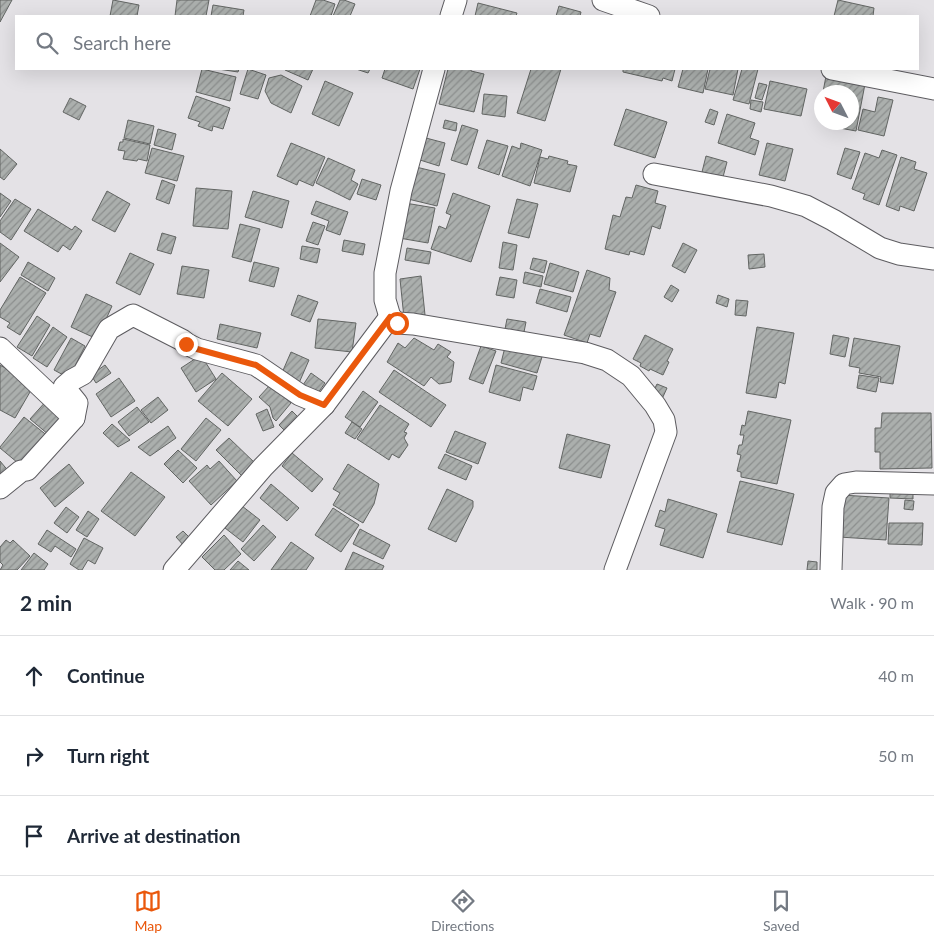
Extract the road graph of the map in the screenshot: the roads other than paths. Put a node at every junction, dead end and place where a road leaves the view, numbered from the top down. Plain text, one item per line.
1 (456, 0) edge
2 (603, 0) edge
3 (451, 15) edge
4 (646, 15) edge
5 (434, 70) edge
6 (837, 70) edge
7 (934, 89) edge
8 (654, 174) dead end
9 (934, 259) edge
10 (390, 317) junction
11 (0, 348) edge
12 (324, 405) junction
13 (74, 418) junction
14 (934, 484) edge
15 (0, 488) edge
16 (174, 570) edge
17 (615, 570) edge
18 (830, 570) edge

1 - 3 street
2 - 4 street
5 - 10 street
6 - 7 street
8 - 9 street
10 - 12 street
10 - 17 street
11 - 13 street
12 - 13 street
12 - 16 street
13 - 15 street
14 - 18 street

